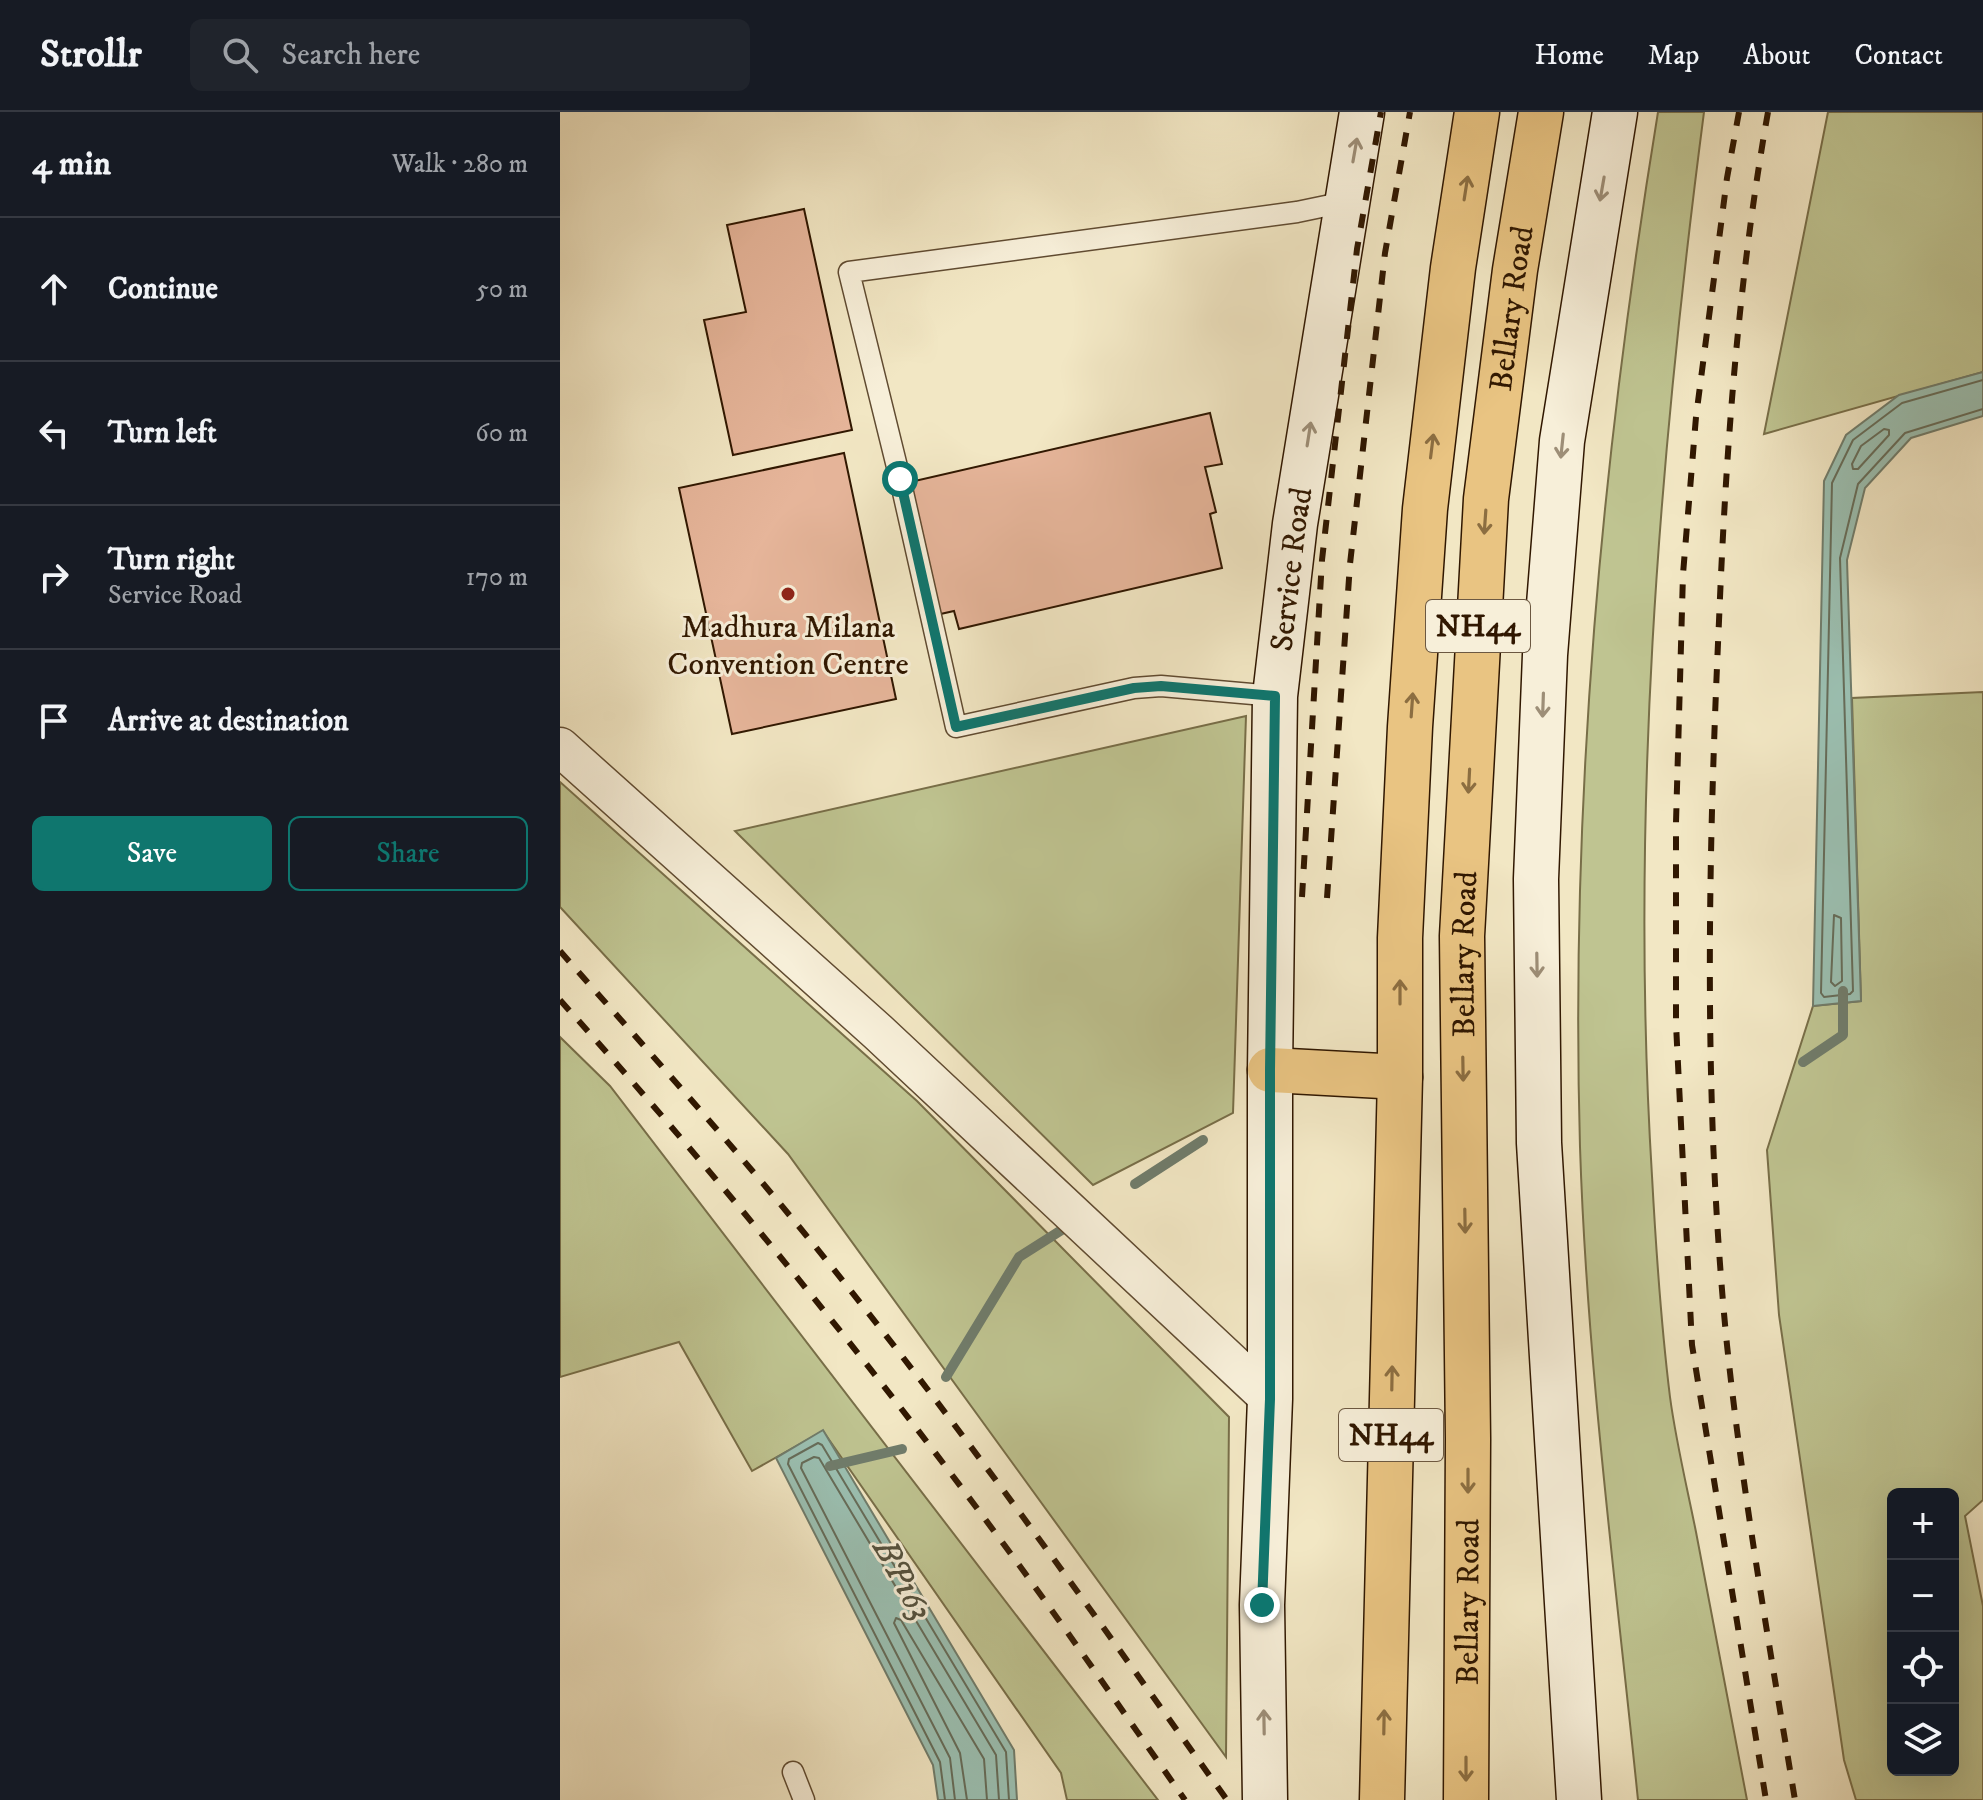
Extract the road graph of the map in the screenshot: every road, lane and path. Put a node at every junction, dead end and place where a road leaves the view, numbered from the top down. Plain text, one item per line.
1 (1362, 112) edge
2 (1477, 112) edge
3 (1541, 112) edge
4 (1615, 112) edge
5 (1345, 202) junction
6 (1275, 696) junction
7 (560, 747) edge
8 (1270, 1070) junction
9 (1400, 1074) junction
10 (1270, 1399) junction
11 (793, 1772) dead end
12 (804, 1800) edge
13 (1265, 1800) edge
14 (1382, 1800) edge
15 (1466, 1800) edge
16 (1579, 1800) edge

5 -> 1 main road, Service Road
9 -> 2 highway, Bellary Road / NH44
3 -> 15 highway, Bellary Road / NH44
4 -> 16 main road
6 -> 5 main road, Service Road
5 - 6 lane
6 - 8 main road, Service Road
7 - 10 street
8 - 9 highway
8 - 10 main road, Service Road
14 -> 9 highway, Bellary Road / NH44
13 -> 10 main road, Service Road
11 - 12 lane

